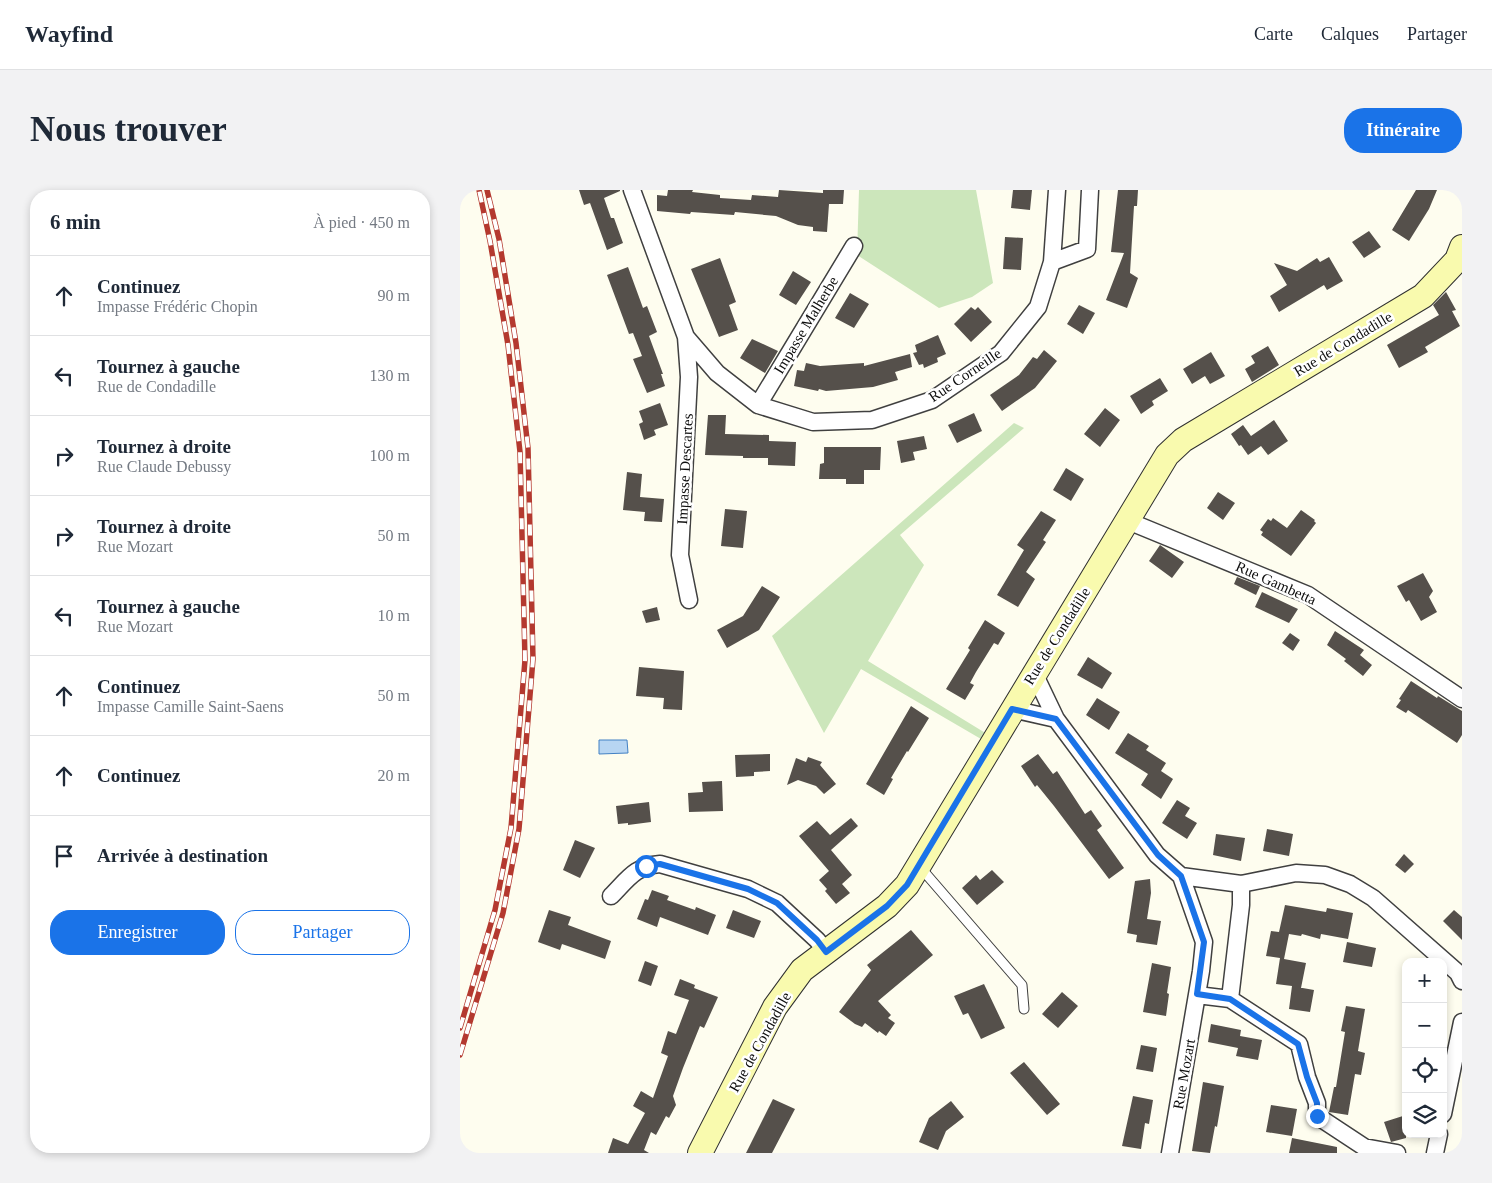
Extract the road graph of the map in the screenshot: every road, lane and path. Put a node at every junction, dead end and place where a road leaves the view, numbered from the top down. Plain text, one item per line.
1 (632, 190) edge
2 (1057, 190) edge
3 (1090, 190) edge
4 (854, 246) dead end
5 (1460, 257) edge
6 (1052, 262) junction
7 (686, 338) junction
8 (758, 405) junction
9 (1128, 521) junction
10 (688, 600) dead end
11 (1034, 673) junction
12 (1462, 699) edge
13 (1012, 709) junction
14 (1056, 719) junction
15 (919, 866) junction
16 (1181, 876) junction
17 (1241, 884) junction
18 (611, 896) dead end
19 (826, 952) junction
20 (1462, 981) edge
21 (1197, 994) junction
22 (1230, 999) junction
23 (1024, 1009) dead end
24 (1462, 1022) edge
25 (1447, 1095) edge
26 (1438, 1138) edge
27 (700, 1153) edge
28 (1170, 1153) edge
29 (1398, 1153) edge
30 (1435, 1153) edge

1 - 7 street, Rue Corneille
2 - 6 street, Rue Corneille
3 - 6 street
4 - 8 street, Impasse Malherbe
5 - 9 street, Rue de Condadille
6 - 8 street, Rue Corneille
7 - 8 street, Rue Corneille
7 - 10 street, Impasse Descartes
9 - 11 street, Rue de Condadille
9 - 12 street, Rue Gambetta
11 - 13 street, Rue de Condadille
11 - 14 street
13 - 14 street
13 - 15 street, Rue de Condadille
14 - 16 street
15 - 19 street, Rue de Condadille
15 - 23 lane
16 - 17 street
16 - 21 street, Rue Mozart
17 - 20 street
17 - 22 street
18 - 19 street
19 - 27 street, Rue de Condadille
21 - 22 street
21 - 28 street, Rue Mozart
22 - 29 street
24 - 25 street
26 - 30 street

